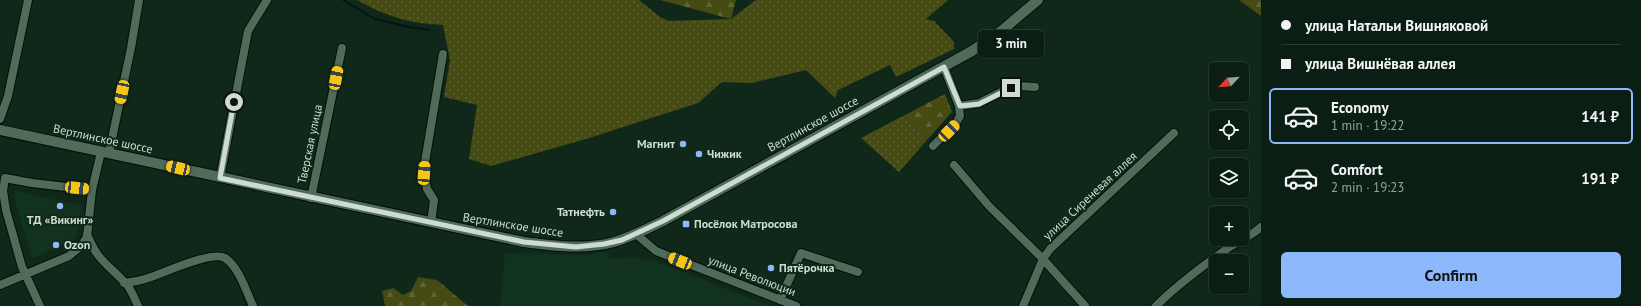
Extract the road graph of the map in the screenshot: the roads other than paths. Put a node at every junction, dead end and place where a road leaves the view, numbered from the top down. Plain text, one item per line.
1 (28, 0) edge
2 (138, 0) edge
3 (267, 0) edge
4 (1038, 0) edge
5 (342, 48) dead end
6 (443, 54) dead end
7 (944, 67) junction
8 (1036, 87) dead end
9 (960, 106) junction
10 (0, 118) edge
11 (0, 130) edge
12 (1174, 133) dead end
13 (933, 146) dead end
14 (105, 152) junction
15 (954, 165) dead end
16 (220, 178) junction
17 (92, 190) junction
18 (311, 198) junction
19 (431, 223) junction
20 (1261, 227) edge
21 (87, 234) junction
22 (636, 234) junction
23 (1043, 259) junction
24 (858, 272) dead end
25 (25, 274) junction
26 (124, 283) junction
27 (0, 285) edge
28 (780, 300) junction
29 (40, 306) edge
30 (138, 306) edge
31 (253, 306) edge
32 (796, 306) edge
33 (1023, 306) edge
34 (1085, 306) edge
35 (1156, 306) edge

1 - 10 street
2 - 14 street
3 - 16 street
4 - 7 main road, Вертлинское шоссе
5 - 18 street, Тверская улица
6 - 19 street
7 - 9 street
7 - 22 main road, Вертлинское шоссе
8 - 9 street
9 - 13 street
11 - 14 main road, Вертлинское шоссе
12 - 23 street, улица Сиреневая аллея
14 - 16 main road, Вертлинское шоссе
14 - 17 street
15 - 23 street
16 - 18 main road, Вертлинское шоссе
17 - 21 street
17 - 25 street
18 - 19 main road, Вертлинское шоссе
19 - 22 main road, Вертлинское шоссе
20 - 35 street
21 - 25 street
21 - 26 street
22 - 28 street, улица Революции
23 - 33 street, улица Сиреневая аллея
23 - 34 street
24 - 28 street
25 - 27 street
25 - 29 street
26 - 30 street
26 - 31 street
28 - 32 street, улица Революции

